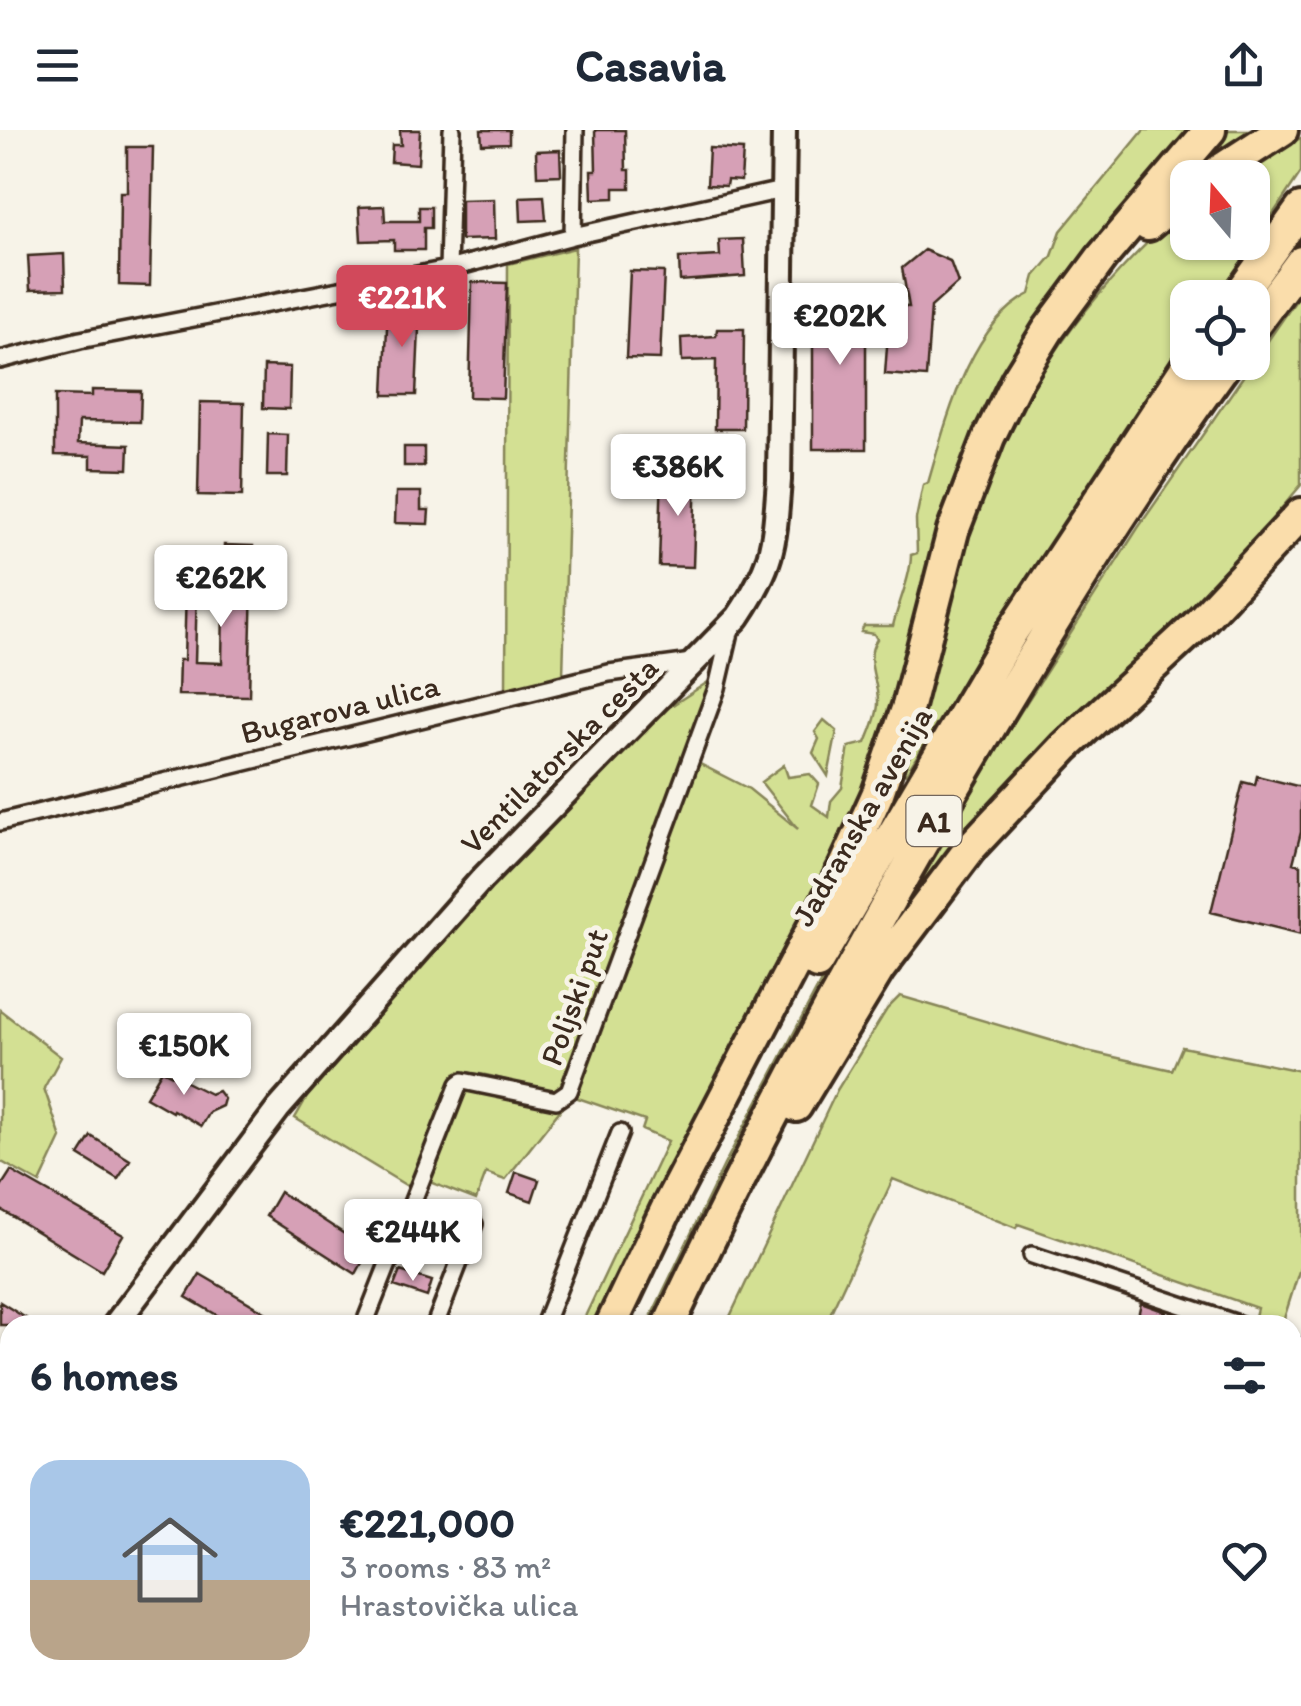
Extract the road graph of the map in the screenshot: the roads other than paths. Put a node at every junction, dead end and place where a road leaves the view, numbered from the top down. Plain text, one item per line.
1 (452, 130) edge
2 (575, 130) edge
3 (784, 130) edge
4 (1210, 130) edge
5 (1282, 130) edge
6 (1236, 160) edge
7 (782, 190) junction
8 (1301, 193) edge
9 (1170, 208) edge
10 (1292, 221) edge
11 (573, 236) junction
12 (1301, 262) edge
13 (448, 269) junction
14 (1249, 280) edge
15 (1270, 304) edge
16 (1048, 330) junction
17 (0, 360) edge
18 (1177, 380) edge
19 (1215, 380) edge
20 (1301, 496) edge
21 (1290, 524) edge
22 (732, 624) junction
23 (696, 662) junction
24 (0, 822) edge
25 (620, 1133) dead end
26 (474, 1224) dead end
27 (1032, 1255) dead end
28 (674, 1314) edge
29 (123, 1315) edge
30 (368, 1315) edge
31 (439, 1315) edge
32 (548, 1315) edge
33 (616, 1315) edge
34 (635, 1315) edge
35 (1197, 1315) edge

1 - 13 street
2 - 11 street
3 - 7 main road, Ventilatorska cesta
4 - 16 highway
5 - 6 highway
7 - 11 street
7 - 22 main road, Ventilatorska cesta
8 - 10 highway
9 - 16 highway
10 - 14 highway
11 - 13 street
12 - 15 highway
13 - 17 street
16 - 33 highway
18 - 34 highway, Jadranska avenija / A1
19 - 28 highway, Jadranska avenija / A1
20 - 21 highway
21 - 28 highway
22 - 23 main road, Ventilatorska cesta
22 - 30 street, Poljski put
23 - 24 street, Bugarova ulica
23 - 29 main road, Ventilatorska cesta
25 - 32 street
26 - 31 street
27 - 35 street

